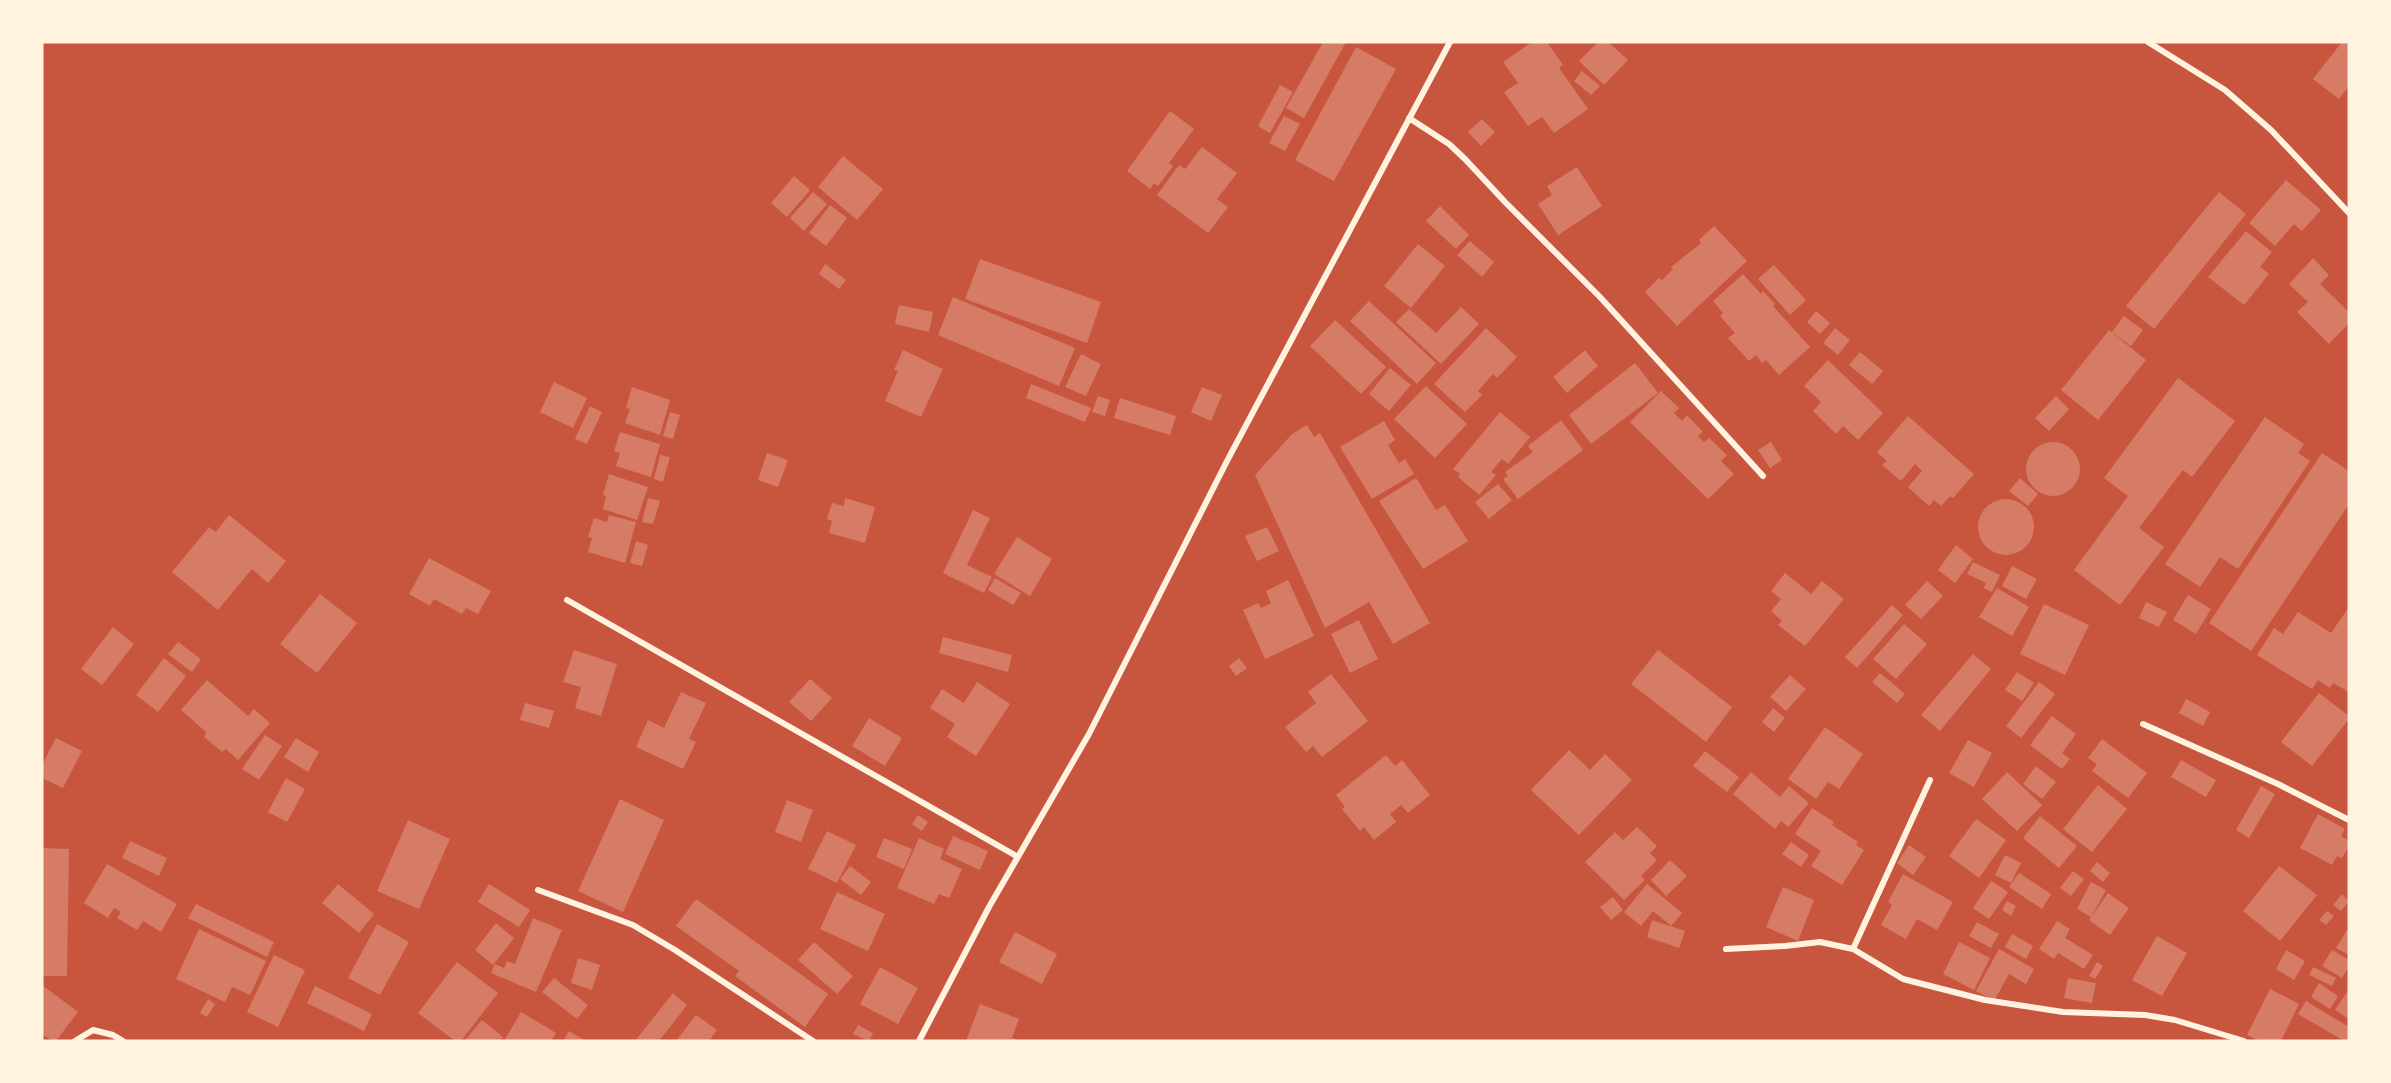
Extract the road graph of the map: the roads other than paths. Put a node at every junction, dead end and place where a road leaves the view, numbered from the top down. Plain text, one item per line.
1 (1450, 42) edge
2 (2148, 42) edge
3 (1409, 118) junction
4 (2349, 213) edge
5 (1763, 476) dead end
6 (567, 600) dead end
7 (2143, 724) dead end
8 (1930, 780) dead end
9 (2349, 820) edge
10 (1018, 857) junction
11 (538, 890) dead end
12 (1853, 949) junction
13 (1725, 950) dead end
14 (75, 1041) edge
15 (123, 1041) edge
16 (813, 1041) edge
17 (920, 1041) edge
18 (2244, 1041) edge

1 - 3 street
2 - 4 street
3 - 5 street
3 - 10 street
6 - 10 street
7 - 9 street
8 - 12 street
10 - 17 street
11 - 16 street
12 - 13 street
12 - 18 street
14 - 15 street

